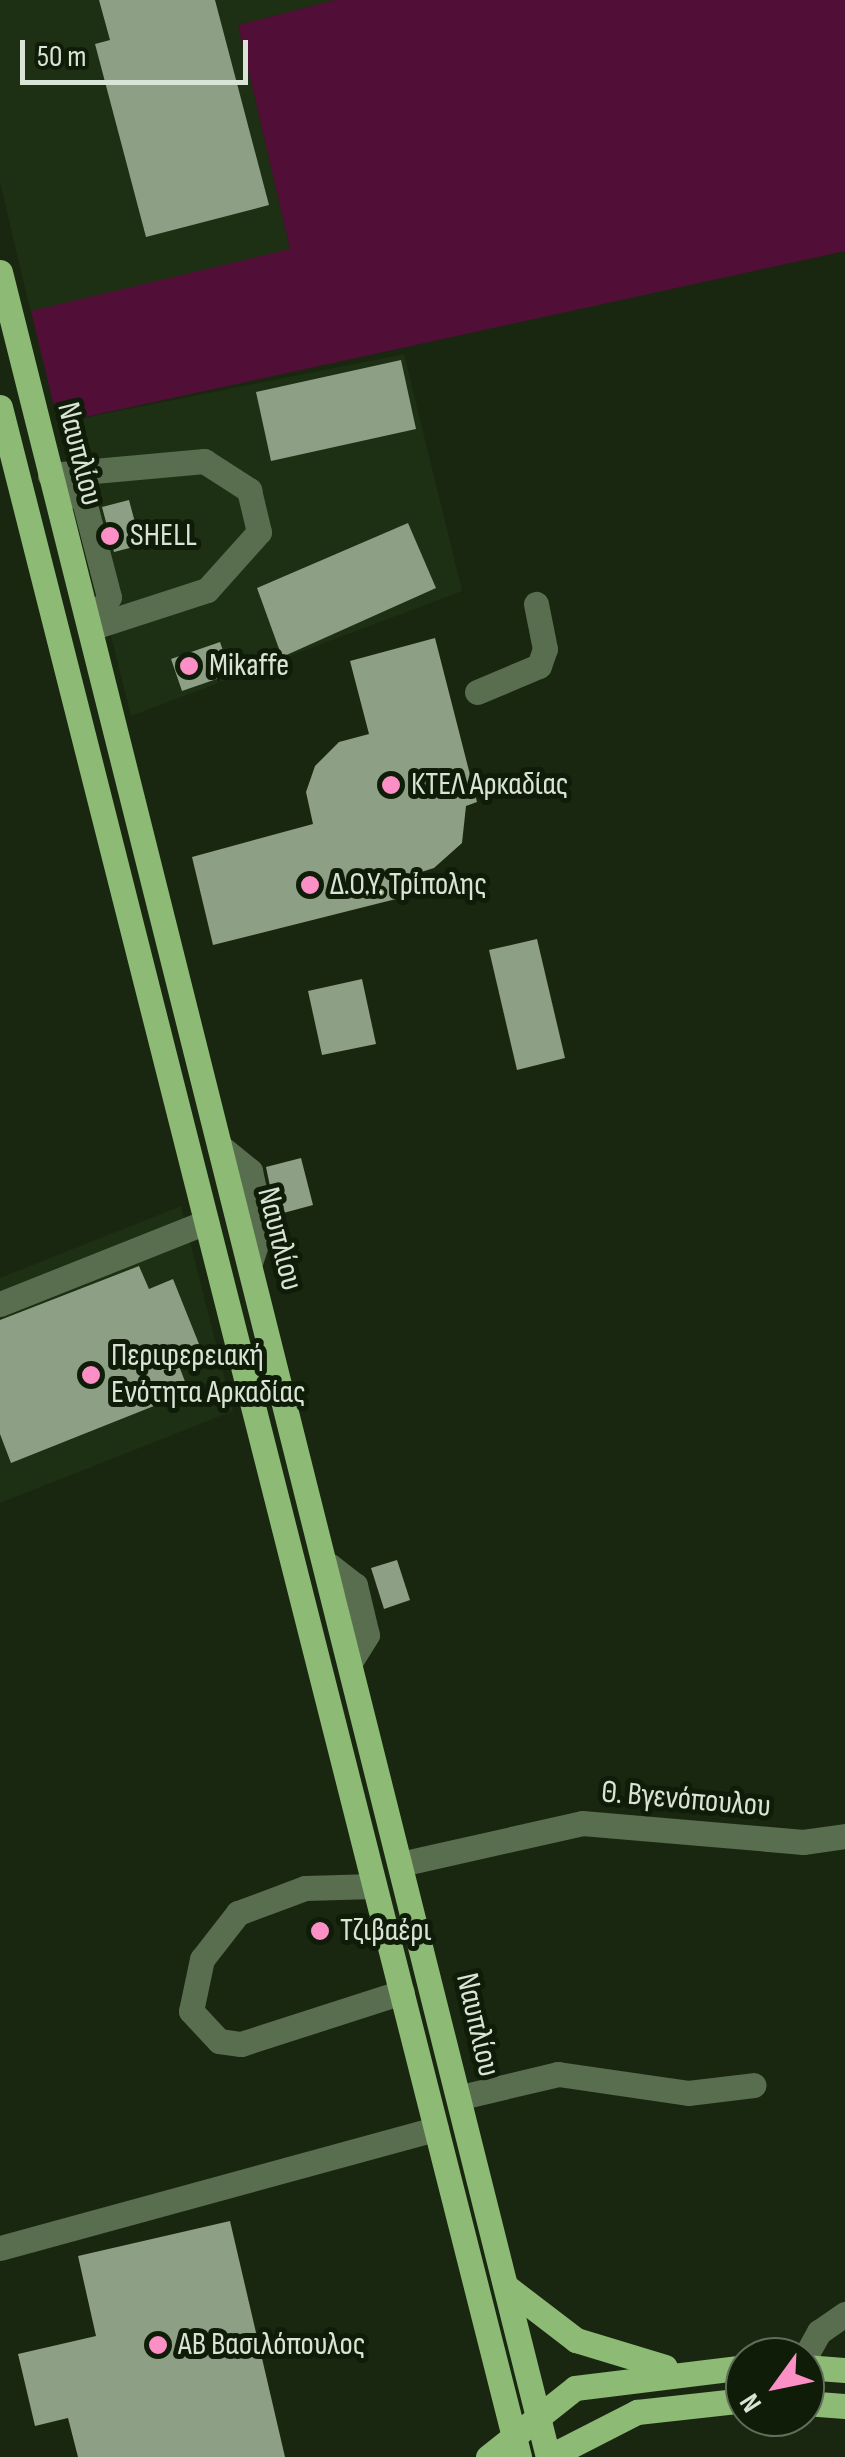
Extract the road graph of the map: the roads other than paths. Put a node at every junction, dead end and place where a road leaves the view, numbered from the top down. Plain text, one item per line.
1 (0, 272) edge
2 (36, 419) junction
3 (2, 420) edge
4 (50, 474) junction
5 (536, 604) dead end
6 (90, 628) junction
7 (477, 692) dead end
8 (206, 1222) junction
9 (0, 1304) edge
10 (845, 1836) edge
11 (405, 1863) junction
12 (374, 1886) junction
13 (402, 1992) junction
14 (754, 2084) dead end
15 (461, 2097) junction
16 (436, 2130) junction
17 (0, 2248) edge
18 (506, 2286) junction
19 (845, 2314) edge
20 (816, 2337) edge
21 (725, 2368) edge
22 (690, 2371) junction
23 (725, 2402) edge
24 (536, 2410) junction
25 (516, 2446) edge
26 (488, 2457) edge
27 (548, 2457) edge

1 - 2 main road, Ναυπλίου
2 - 3 street
2 - 4 main road, Ναυπλίου
3 - 8 main road, Ναυπλίου
4 - 6 main road, Ναυπλίου
4 - 6 street
5 - 7 street
6 - 11 main road, Ναυπλίου
8 - 9 street
8 - 12 main road, Ναυπλίου
10 - 11 street, Θ. Βγενόπουλου
11 - 15 main road, Ναυπλίου
12 - 13 main road, Ναυπλίου
12 - 13 street
13 - 16 main road, Ναυπλίου
14 - 15 street
15 - 18 main road, Ναυπλίου
16 - 17 street
16 - 25 main road, Ναυπλίου
18 - 22 main road
18 - 24 main road, Ναυπλίου
19 - 20 street
21 - 22 main road
22 - 24 main road
23 - 27 main road
24 - 25 main road
24 - 27 main road, Ναυπλίου
25 - 26 main road

